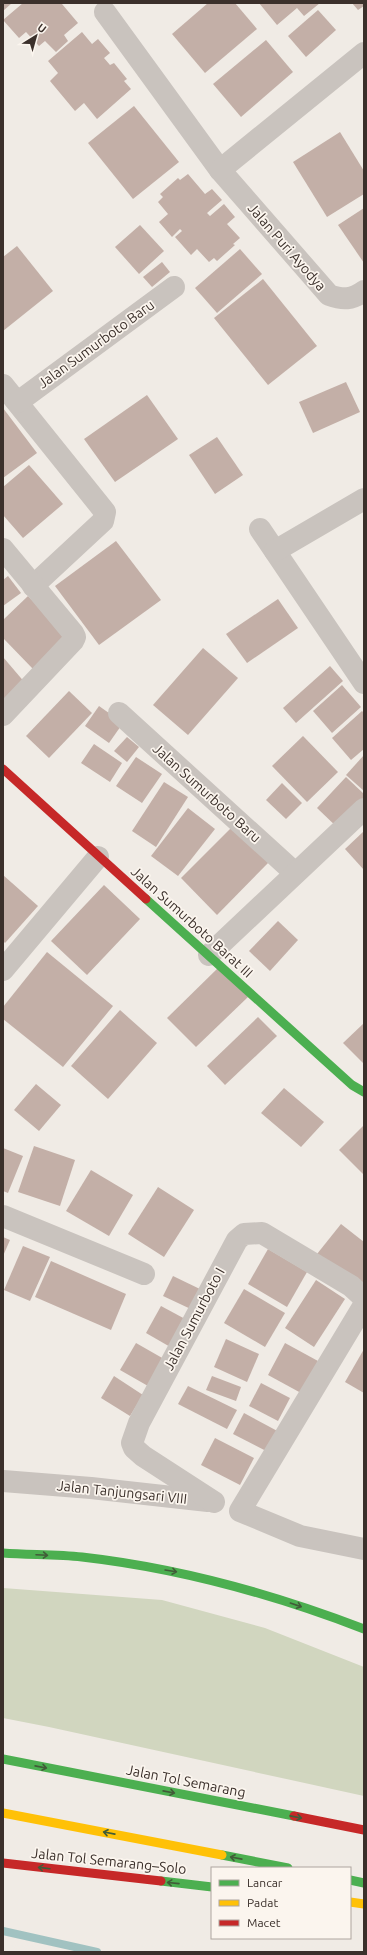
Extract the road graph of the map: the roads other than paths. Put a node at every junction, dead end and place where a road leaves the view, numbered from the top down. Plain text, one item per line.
1 (107, 6) edge
2 (364, 53) edge
3 (220, 170) junction
4 (174, 287) dead end
5 (364, 291) edge
6 (3, 385) edge
7 (18, 402) junction
8 (364, 499) edge
9 (260, 529) dead end
10 (3, 549) edge
11 (275, 551) junction
12 (34, 586) junction
13 (364, 683) edge
14 (120, 713) dead end
15 (3, 715) edge
16 (3, 769) edge
17 (364, 809) edge
18 (98, 857) junction
19 (295, 873) junction
20 (208, 955) junction
21 (3, 970) edge
22 (364, 1092) edge
23 (3, 1216) edge
24 (144, 1274) dead end
25 (364, 1301) edge
26 (364, 1305) edge
27 (3, 1481) edge
28 (214, 1502) junction
29 (240, 1511) junction
30 (364, 1550) edge
31 (3, 1553) edge
32 (364, 1629) edge
33 (3, 1759) edge
34 (3, 1813) edge
35 (364, 1830) edge
36 (3, 1863) edge
37 (283, 1867) edge
38 (351, 1880) edge
39 (364, 1883) edge
40 (211, 1887) edge
41 (351, 1902) edge
42 (364, 1904) edge

1 - 3 street, Jalan Puri Ayodya
2 - 3 street
3 - 5 street, Jalan Puri Ayodya
4 - 7 street, Jalan Sumurboto Baru
6 - 7 street
7 - 12 street
8 - 11 street
9 - 11 street
10 - 12 street
11 - 13 street
12 - 15 street
14 - 19 street, Jalan Sumurboto Baru
16 - 18 main road, Jalan Sumurboto Barat III
17 - 19 street
18 - 20 main road, Jalan Sumurboto Barat III
18 - 21 street
19 - 20 street
20 - 22 main road, Jalan Sumurboto Barat III
23 - 24 street
25 - 28 street, Jalan Sumurboto I
26 - 29 street
27 - 28 street, Jalan Tanjungsari VIII
28 - 29 street, Jalan Tanjungsari VIII
29 - 30 street
31 -> 32 main road
33 -> 35 main road, Jalan Tol Semarang
37 -> 34 main road
40 -> 36 main road, Jalan Tol Semarang–Solo
38 - 39 main road
41 - 42 main road

